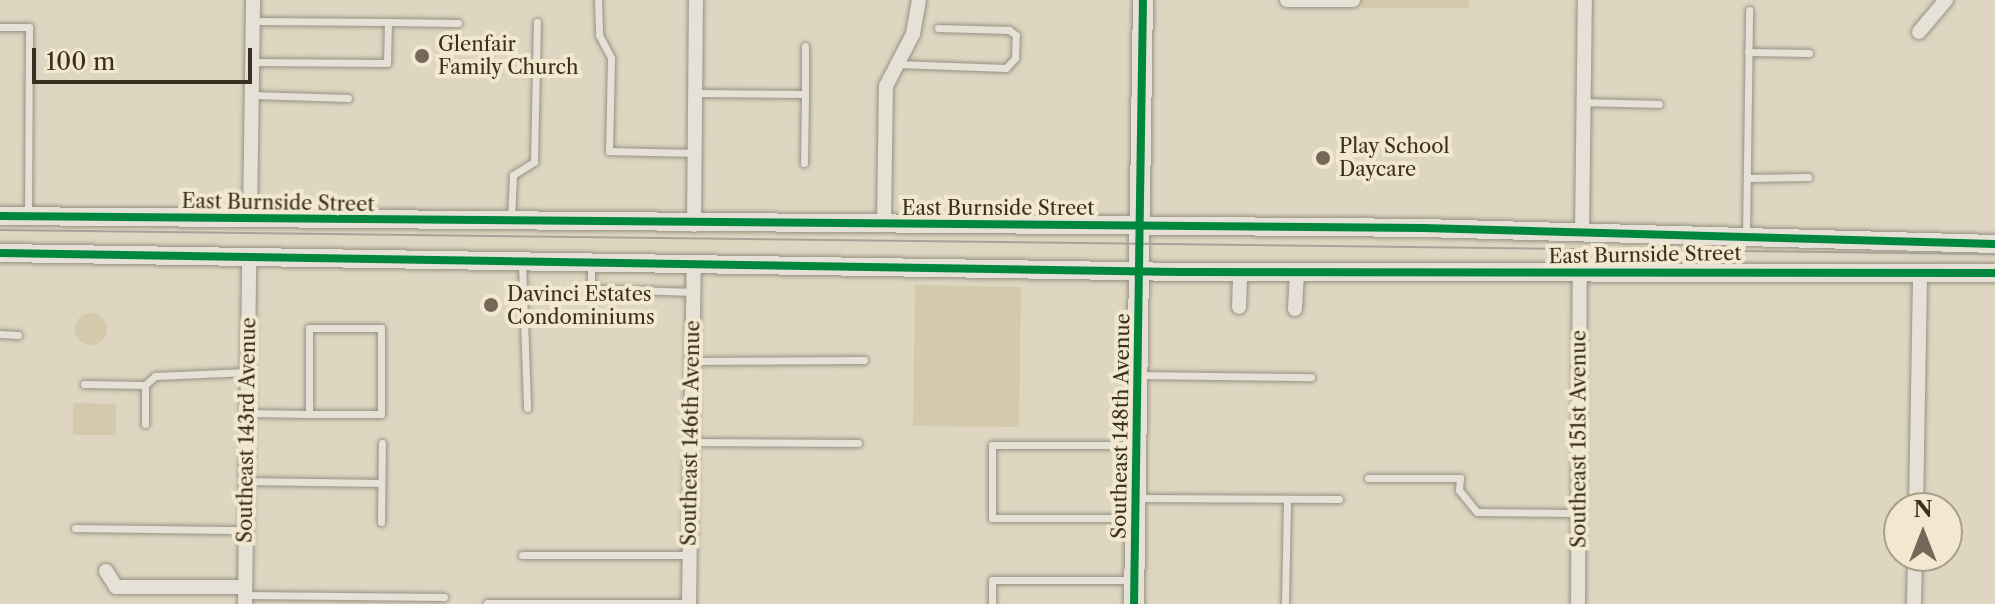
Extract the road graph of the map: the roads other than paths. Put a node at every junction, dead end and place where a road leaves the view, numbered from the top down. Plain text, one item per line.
1 (253, 0) edge
2 (598, 0) edge
3 (696, 0) edge
4 (919, 0) edge
5 (1143, 0) edge
6 (1287, 0) edge
7 (1353, 0) edge
8 (1585, 0) edge
9 (1946, 0) edge
10 (1749, 10) dead end
11 (253, 21) junction
12 (388, 22) junction
13 (537, 22) dead end
14 (458, 23) dead end
15 (0, 27) edge
16 (938, 28) dead end
17 (1919, 32) dead end
18 (805, 46) dead end
19 (1748, 52) junction
20 (1809, 53) dead end
21 (252, 62) junction
22 (895, 64) junction
23 (695, 93) junction
24 (805, 94) junction
25 (252, 95) junction
26 (348, 98) dead end
27 (1583, 102) junction
28 (1659, 104) dead end
29 (694, 153) junction
30 (804, 163) dead end
31 (1808, 177) dead end
32 (1747, 178) junction
33 (0, 216) edge
34 (28, 216) junction
35 (250, 219) junction
36 (511, 222) junction
37 (884, 223) junction
38 (694, 225) junction
39 (1140, 227) junction
40 (1582, 234) junction
41 (1746, 241) junction
42 (1995, 244) edge
43 (0, 253) edge
44 (249, 257) junction
45 (1139, 259) junction
46 (522, 260) junction
47 (591, 261) junction
48 (694, 262) junction
49 (1240, 272) junction
50 (1297, 272) junction
51 (1920, 272) junction
52 (1580, 273) junction
53 (1995, 273) edge
54 (693, 292) junction
55 (1239, 307) dead end
56 (1295, 309) dead end
57 (0, 334) edge
58 (18, 335) dead end
59 (864, 360) dead end
60 (692, 361) junction
61 (248, 372) junction
62 (1137, 375) junction
63 (1311, 377) dead end
64 (84, 384) dead end
65 (145, 385) junction
66 (527, 408) dead end
67 (247, 413) junction
68 (309, 414) junction
69 (145, 424) dead end
70 (691, 442) junction
71 (382, 443) dead end
72 (858, 443) dead end
73 (1136, 445) junction
74 (1368, 478) dead end
75 (246, 481) junction
76 (381, 483) junction
77 (1916, 492) edge
78 (1339, 499) dead end
79 (1287, 500) junction
80 (1135, 508) junction
81 (1580, 513) junction
82 (381, 522) dead end
83 (75, 528) dead end
84 (246, 530) junction
85 (522, 555) dead end
86 (690, 555) junction
87 (106, 571) dead end
88 (1915, 572) edge
89 (1134, 580) junction
90 (245, 596) edge
91 (444, 597) dead end
92 (411, 600) edge
93 (487, 603) edge
94 (689, 603) edge
95 (992, 604) edge
96 (1134, 604) edge
97 (1285, 604) edge
98 (1578, 604) edge
99 (1914, 604) edge

1 - 11 street
2 - 29 lane
3 - 23 street
4 - 22 street
5 - 39 main road, Southeast 148th Avenue
6 - 7 street
8 - 27 street
9 - 17 street
10 - 19 lane
11 - 12 lane
11 - 21 street
12 - 14 lane
12 - 21 lane
13 - 36 lane
15 - 34 lane
16 - 22 lane
18 - 24 lane
19 - 20 lane
19 - 32 lane
21 - 25 street
22 - 37 street
23 - 24 lane
23 - 29 street
24 - 30 lane
25 - 26 lane
25 - 35 street
27 - 28 lane
27 - 40 street
29 - 38 street
31 - 32 lane
32 - 41 lane
33 - 34 street, East Burnside Street
34 - 35 street, East Burnside Street
35 - 36 street, East Burnside Street
36 - 38 street, East Burnside Street
37 - 38 street, East Burnside Street
37 - 39 street, East Burnside Street
39 - 40 street, East Burnside Street
39 - 45 main road, Southeast 148th Avenue
40 - 41 street, East Burnside Street
41 - 42 street, East Burnside Street
43 - 44 street, East Burnside Street
44 - 46 street, East Burnside Street
44 - 61 street, Southeast 143rd Avenue
45 - 48 street, East Burnside Street
45 - 49 street, East Burnside Street
45 - 62 main road, Southeast 148th Avenue
46 - 47 street, East Burnside Street
46 - 66 lane
47 - 48 street, East Burnside Street
47 - 54 lane
48 - 54 street, Southeast 146th Avenue
49 - 50 street, East Burnside Street
49 - 55 street
50 - 52 street, East Burnside Street
50 - 56 street
51 - 52 street, East Burnside Street
51 - 53 street, East Burnside Street
51 - 77 street
52 - 81 street, Southeast 151st Avenue
54 - 60 street, Southeast 146th Avenue
57 - 58 lane
59 - 60 lane
60 - 70 street, Southeast 146th Avenue
61 - 65 lane
61 - 67 street, Southeast 143rd Avenue
62 - 63 lane
62 - 73 main road, Southeast 148th Avenue
64 - 65 lane
65 - 69 lane
67 - 68 lane
67 - 75 street, Southeast 143rd Avenue
68 - 68 lane
70 - 72 lane
70 - 86 street, Southeast 146th Avenue
71 - 76 lane
73 - 80 main road, Southeast 148th Avenue
73 - 80 lane
74 - 81 lane
75 - 76 lane
75 - 84 street, Southeast 143rd Avenue
76 - 82 lane
78 - 79 lane
79 - 80 lane
79 - 97 lane
80 - 89 main road, Southeast 148th Avenue
81 - 98 street, Southeast 151st Avenue
83 - 84 lane
84 - 90 street, Southeast 143rd Avenue
85 - 86 lane
86 - 94 street, Southeast 146th Avenue
87 - 90 street
88 - 99 street
89 - 95 lane
89 - 96 main road, Southeast 148th Avenue
90 - 92 lane
91 - 92 lane
93 - 94 lane

